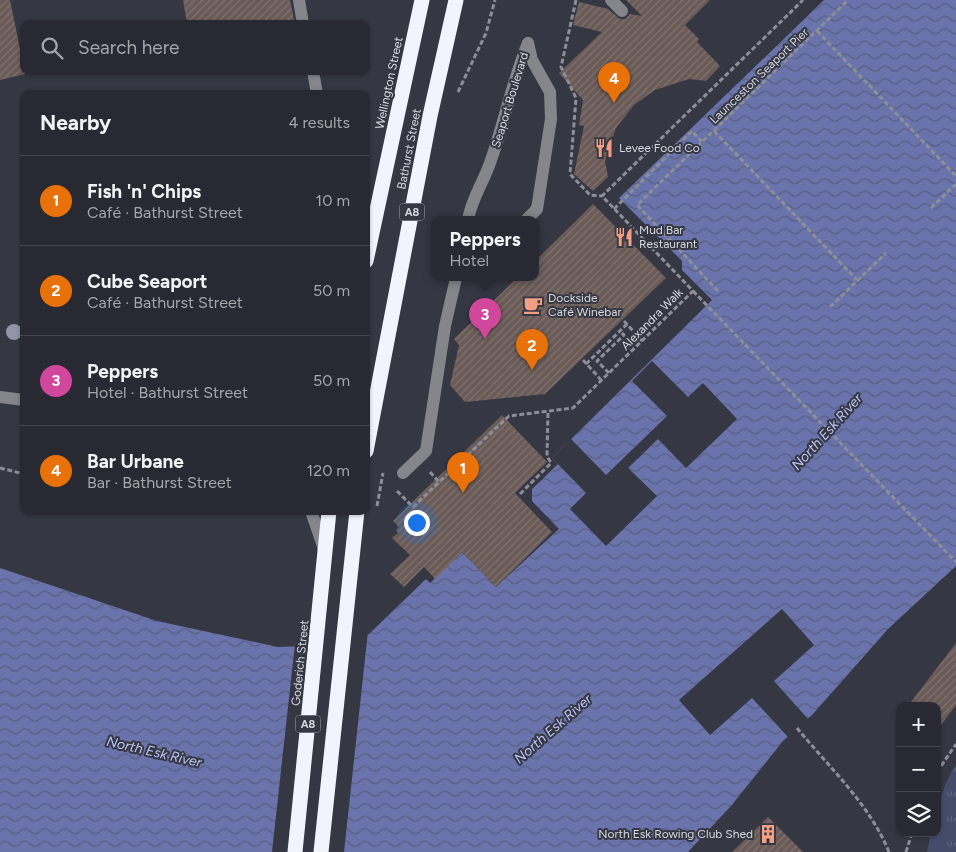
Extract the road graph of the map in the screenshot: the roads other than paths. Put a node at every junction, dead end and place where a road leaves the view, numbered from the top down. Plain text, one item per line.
1 (299, 0) edge
2 (422, 0) edge
3 (456, 0) edge
4 (611, 0) edge
5 (622, 11) dead end
6 (302, 20) edge
7 (314, 75) edge
8 (316, 90) edge
9 (469, 216) edge
10 (530, 216) edge
11 (370, 242) edge
12 (455, 281) edge
13 (0, 397) edge
14 (20, 400) edge
15 (370, 430) edge
16 (403, 473) road end
17 (312, 515) edge
18 (329, 515) edge
19 (357, 515) edge
20 (325, 552) junction
21 (295, 852) edge
22 (321, 852) edge

1 - 6 street
2 - 11 highway, Wellington Street
3 - 15 highway, Bathurst Street / A8
4 - 5 street
7 - 8 street
9 - 10 street, Seaport Boulevard
12 - 16 street
13 - 14 street
17 - 20 street
18 - 20 highway, A8
19 - 22 highway, A8
20 - 21 highway, Goderich Street / A8

